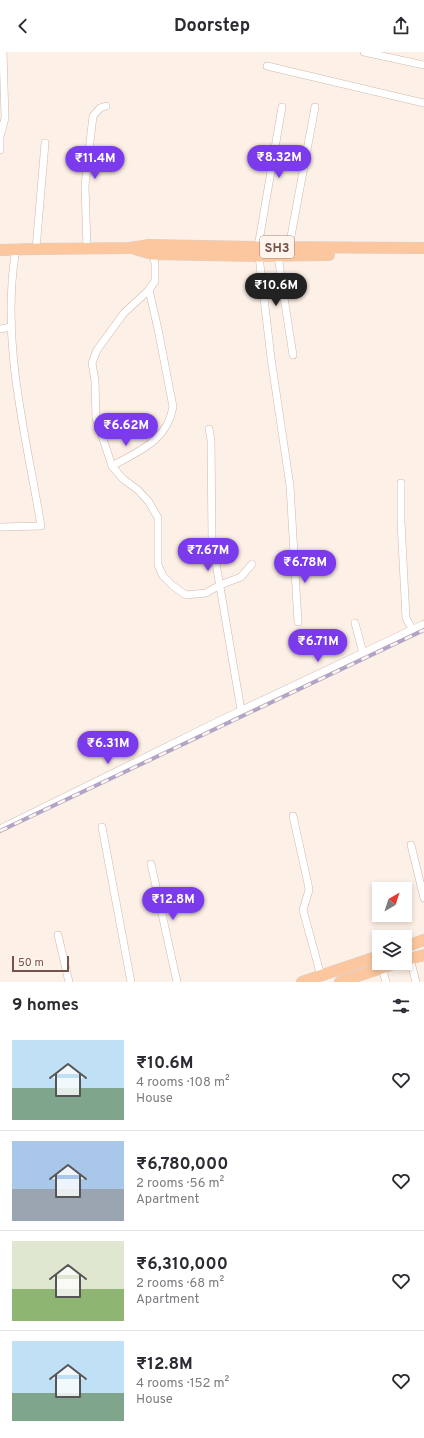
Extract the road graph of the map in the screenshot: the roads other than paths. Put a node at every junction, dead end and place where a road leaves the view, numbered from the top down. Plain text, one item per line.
1 (364, 52) edge
2 (2, 55) edge
3 (424, 65) edge
4 (267, 66) dead end
5 (424, 103) edge
6 (106, 106) dead end
7 (282, 107) dead end
8 (315, 107) dead end
9 (45, 143) dead end
10 (0, 150) edge
11 (289, 247) junction
12 (87, 248) junction
13 (130, 248) junction
14 (424, 248) edge
15 (16, 249) junction
16 (36, 249) junction
17 (0, 250) edge
18 (259, 252) junction
19 (152, 254) junction
20 (278, 255) junction
21 (424, 256) edge
22 (149, 290) junction
23 (11, 327) junction
24 (0, 328) edge
25 (293, 355) dead end
26 (209, 429) dead end
27 (112, 466) junction
28 (401, 484) dead end
29 (0, 527) edge
30 (252, 564) dead end
31 (220, 585) junction
32 (298, 622) dead end
33 (355, 623) dead end
34 (424, 624) edge
35 (412, 629) junction
36 (363, 653) junction
37 (241, 710) junction
38 (292, 816) dead end
39 (102, 827) dead end
40 (0, 829) edge
41 (411, 845) dead end
42 (151, 864) dead end
43 (424, 898) edge
44 (58, 935) dead end
45 (424, 940) edge
46 (412, 944) edge
47 (424, 955) edge
48 (372, 958) edge
49 (412, 958) edge
50 (377, 970) edge
51 (383, 970) edge
52 (412, 970) edge
53 (321, 976) junction
54 (364, 978) edge
55 (69, 982) edge
56 (131, 982) edge
57 (177, 982) edge
58 (302, 982) edge
59 (340, 982) edge
60 (386, 982) edge
61 (416, 982) edge

1 - 3 street
2 - 10 street
4 - 5 street
6 - 12 street
7 - 18 street
8 - 11 street
9 - 16 street
11 - 14 main road, SH3
11 - 18 main road, SH3
12 - 13 main road, SH3
12 - 16 main road, SH3
13 - 18 main road, SH3
13 - 19 main road, SH3
15 - 16 main road, SH3
15 - 17 main road, SH3
15 - 23 street
18 - 19 main road, SH3
18 - 20 main road, SH3
18 - 32 street
19 - 22 street
20 - 21 main road, SH3
20 - 25 street
22 - 27 street
22 - 27 street
23 - 24 street
23 - 29 street
26 - 31 street
27 - 31 street
28 - 35 street
30 - 31 street
31 - 37 street
33 - 36 street
34 - 35 street
35 - 36 street
36 - 37 street
37 - 40 street
38 - 53 street
39 - 56 street
41 - 43 street
42 - 57 street
44 - 55 street
45 - 46 main road
47 - 49 main road
48 - 53 main road
50 - 54 main road
51 - 60 street
52 - 61 street
53 - 58 main road
54 - 59 main road

